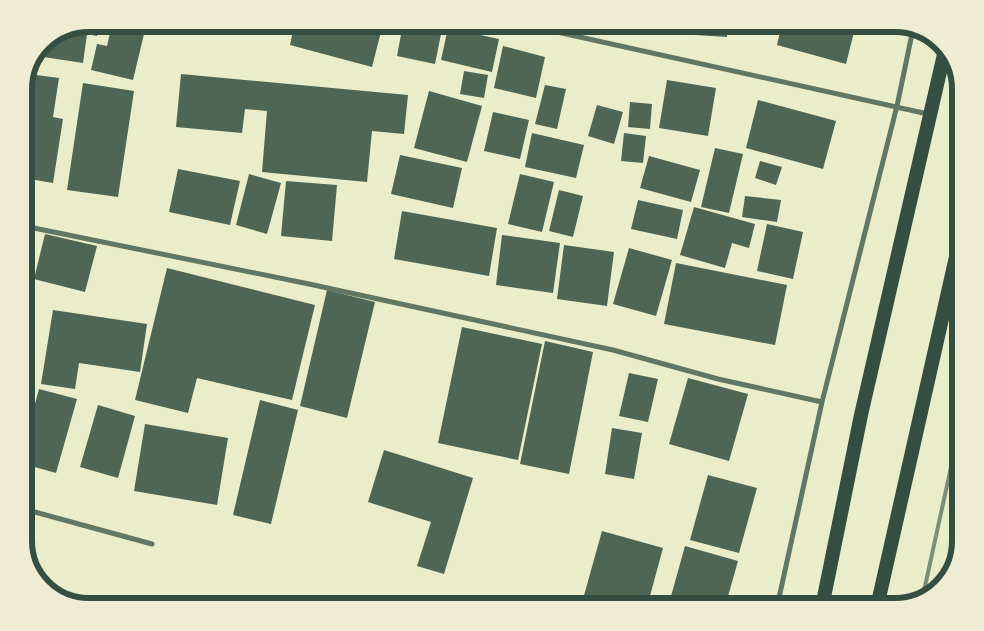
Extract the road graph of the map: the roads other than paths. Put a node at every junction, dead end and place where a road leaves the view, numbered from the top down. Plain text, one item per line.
1 (558, 32) edge
2 (912, 36) edge
3 (943, 59) edge
4 (897, 106) junction
5 (930, 114) junction
6 (33, 228) edge
7 (952, 275) edge
8 (822, 402) junction
9 (33, 511) edge
10 (152, 544) dead end
11 (779, 598) edge
12 (824, 598) edge
13 (879, 598) edge

1 - 4 street
2 - 4 street
3 - 5 highway
4 - 5 street
4 - 8 street
5 - 12 highway
6 - 8 street
7 - 13 highway
8 - 11 street
9 - 10 street

